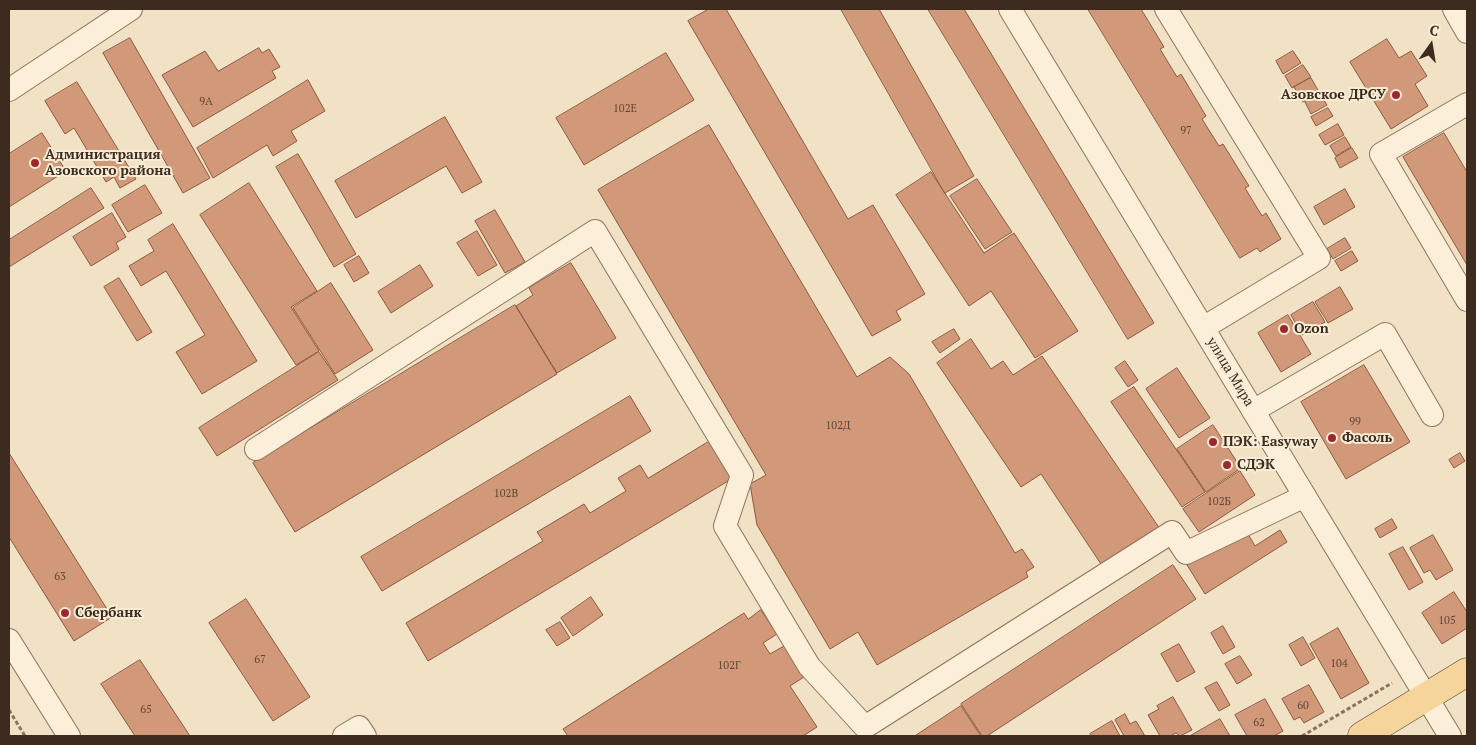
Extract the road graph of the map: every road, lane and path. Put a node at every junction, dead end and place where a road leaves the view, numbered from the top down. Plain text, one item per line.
1 (131, 9) edge
2 (1010, 9) edge
3 (1166, 9) edge
4 (1454, 9) edge
5 (1467, 32) edge
6 (9, 90) edge
7 (1467, 104) edge
8 (1467, 300) edge
9 (1203, 328) junction
10 (1254, 411) junction
11 (1432, 415) dead end
12 (256, 449) dead end
13 (1305, 496) junction
14 (9, 640) edge
15 (1411, 671) junction
16 (1467, 672) edge
17 (1426, 697) junction
18 (9, 710) edge
19 (25, 736) edge
20 (69, 736) edge
21 (344, 736) edge
22 (365, 736) edge
23 (1302, 736) edge
24 (1362, 736) edge
25 (1450, 736) edge

1 - 6 street
2 - 9 street, улица Мира
3 - 9 street
4 - 5 street
7 - 8 street
9 - 10 street, улица Мира
10 - 11 street
10 - 13 street, улица Мира
12 - 13 street
13 - 15 street, улица Мира
14 - 20 street
15 - 17 street, улица Мира
15 - 23 path
16 - 17 main road
17 - 24 main road
17 - 25 street, улица Мира
18 - 19 path
21 - 22 street

